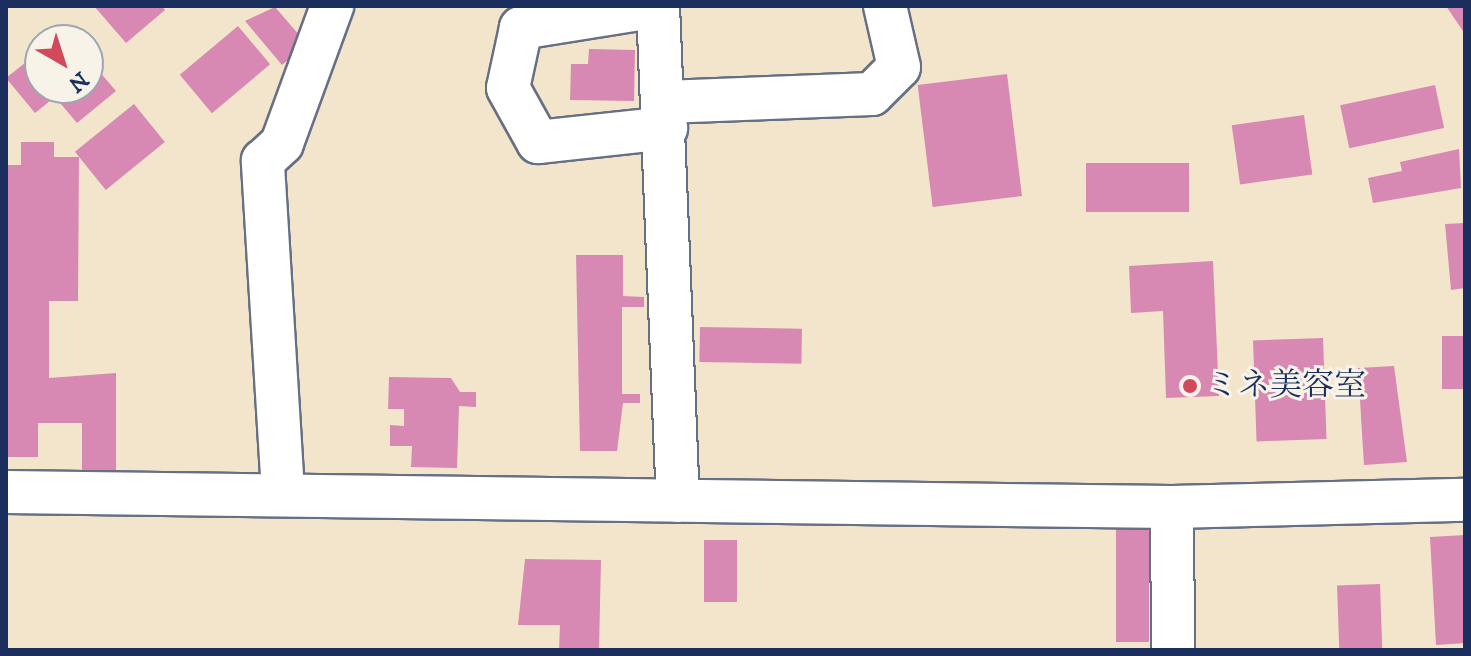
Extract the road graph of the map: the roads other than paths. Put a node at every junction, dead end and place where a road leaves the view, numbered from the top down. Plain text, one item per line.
1 (332, 6) edge
2 (658, 6) edge
3 (885, 6) edge
4 (666, 115) junction
5 (6, 492) edge
6 (283, 492) junction
7 (1465, 500) edge
8 (678, 501) junction
9 (1172, 507) junction
10 (1173, 650) edge

1 - 6 street
2 - 4 street
2 - 4 street
3 - 4 street
4 - 8 street
5 - 6 street
6 - 8 street
7 - 9 street
8 - 9 street
9 - 10 street

